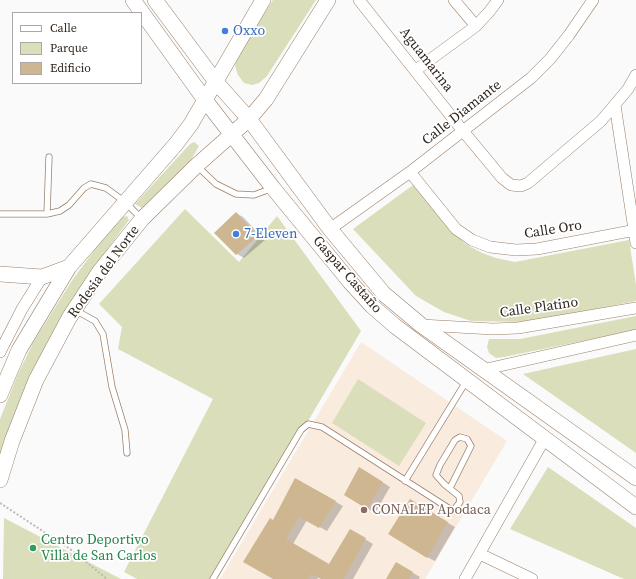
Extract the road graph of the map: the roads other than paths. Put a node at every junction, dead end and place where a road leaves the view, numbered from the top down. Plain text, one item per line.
1 (133, 0) edge
2 (155, 0) edge
3 (263, 0) edge
4 (328, 0) edge
5 (359, 0) edge
6 (454, 0) edge
7 (498, 0) edge
8 (593, 0) edge
9 (142, 12) edge
10 (142, 12) edge
11 (476, 26) junction
12 (416, 70) junction
13 (636, 75) edge
14 (216, 82) junction
15 (205, 100) junction
16 (615, 105) junction
17 (249, 120) junction
18 (463, 131) junction
19 (232, 134) junction
20 (48, 157) dead end
21 (196, 166) junction
22 (410, 172) junction
23 (273, 188) junction
24 (125, 202) junction
25 (0, 214) edge
26 (47, 214) junction
27 (142, 219) junction
28 (330, 229) junction
29 (635, 231) edge
30 (636, 243) edge
31 (69, 267) junction
32 (0, 274) edge
33 (42, 277) junction
34 (636, 308) edge
35 (74, 309) junction
36 (421, 325) junction
37 (636, 335) edge
38 (0, 352) edge
39 (482, 370) junction
40 (467, 380) junction
41 (0, 395) edge
42 (545, 438) junction
43 (126, 453) dead end
44 (636, 478) edge
45 (0, 480) edge
46 (405, 481) junction
47 (450, 488) junction
48 (636, 507) edge
49 (480, 554) junction
50 (213, 579) edge
51 (465, 579) edge
52 (532, 579) edge

1 - 9 main road, Gaspar Castaño
2 - 14 main road, Gaspar Castaño
3 - 14 main road, Rodesia del Norte
4 - 17 main road, Rodesia del Norte
5 - 12 street, Aguamarina
6 - 11 street
7 - 11 street
8 - 18 street, Calle Diamante
10 - 15 main road, Gaspar Castaño
11 - 12 street
12 - 18 street, Aguamarina
13 - 16 street
14 - 15 main road, Rodesia del Norte
14 - 17 main road, Gaspar Castaño
15 - 19 main road, Gaspar Castaño
15 - 24 main road, Rodesia del Norte
16 - 18 street, Aguamarina
16 - 29 street
17 - 19 main road, Rodesia del Norte
17 - 28 main road, Gaspar Castaño
18 - 22 street, Calle Diamante
19 - 21 main road, Rodesia del Norte
19 - 23 main road, Gaspar Castaño
20 - 26 lane
21 - 23 lane
21 - 27 main road, Rodesia del Norte
22 - 28 street, Calle Diamante
22 - 29 street, Calle Oro
23 - 40 main road, Gaspar Castaño
24 - 26 lane
24 - 27 lane
24 - 31 main road, Rodesia del Norte
25 - 26 lane
27 - 35 main road, Rodesia del Norte
28 - 36 main road, Gaspar Castaño
29 - 30 street
31 - 33 main road
31 - 41 main road, Rodesia del Norte
32 - 33 main road
33 - 38 street
34 - 36 street, Calle Platino
35 - 43 lane
35 - 45 main road, Rodesia del Norte
36 - 39 main road, Gaspar Castaño
37 - 39 street
39 - 44 main road, Gaspar Castaño
40 - 42 main road, Gaspar Castaño
40 - 46 lane
42 - 48 main road, Gaspar Castaño
42 - 49 street
46 - 47 lane
46 - 50 lane
47 - 47 lane
49 - 51 street
49 - 52 street

